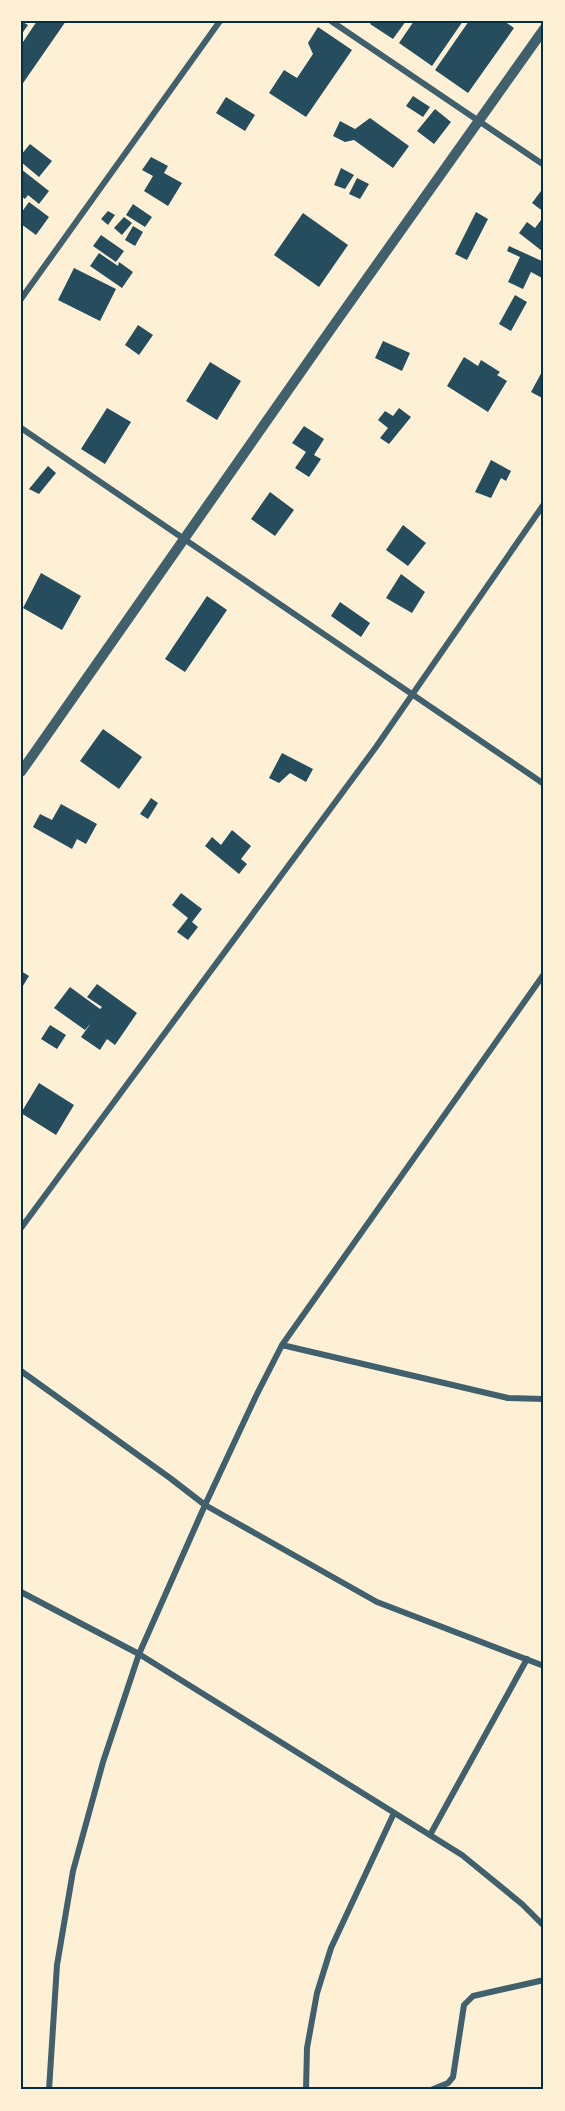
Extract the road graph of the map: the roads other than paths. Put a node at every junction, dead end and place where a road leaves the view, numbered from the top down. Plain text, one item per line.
1 (220, 21) edge
2 (331, 21) edge
3 (544, 29) edge
4 (479, 121) junction
5 (544, 165) edge
6 (21, 299) edge
7 (21, 428) edge
8 (544, 504) edge
9 (185, 538) junction
10 (411, 694) junction
11 (21, 772) edge
12 (544, 784) edge
13 (544, 974) edge
14 (21, 1228) edge
15 (282, 1345) junction
16 (21, 1371) edge
17 (544, 1399) edge
18 (205, 1505) junction
19 (21, 1592) edge
20 (139, 1654) junction
21 (527, 1659) junction
22 (544, 1666) edge
23 (394, 1813) junction
24 (430, 1835) junction
25 (544, 1926) edge
26 (544, 1980) edge
27 (49, 2090) edge
28 (306, 2090) edge
29 (431, 2090) edge

1 - 6 street
2 - 4 street
3 - 4 street
4 - 5 street
4 - 9 street
7 - 9 street
8 - 10 street
9 - 10 street
9 - 11 street
10 - 12 street
10 - 14 street
13 - 15 street
15 - 17 street
15 - 18 street
16 - 18 street
18 - 20 street
18 - 21 street
19 - 20 street
20 - 23 street
20 - 27 street
21 - 22 street
21 - 24 street
23 - 24 street
23 - 28 street
24 - 25 street
26 - 29 street

